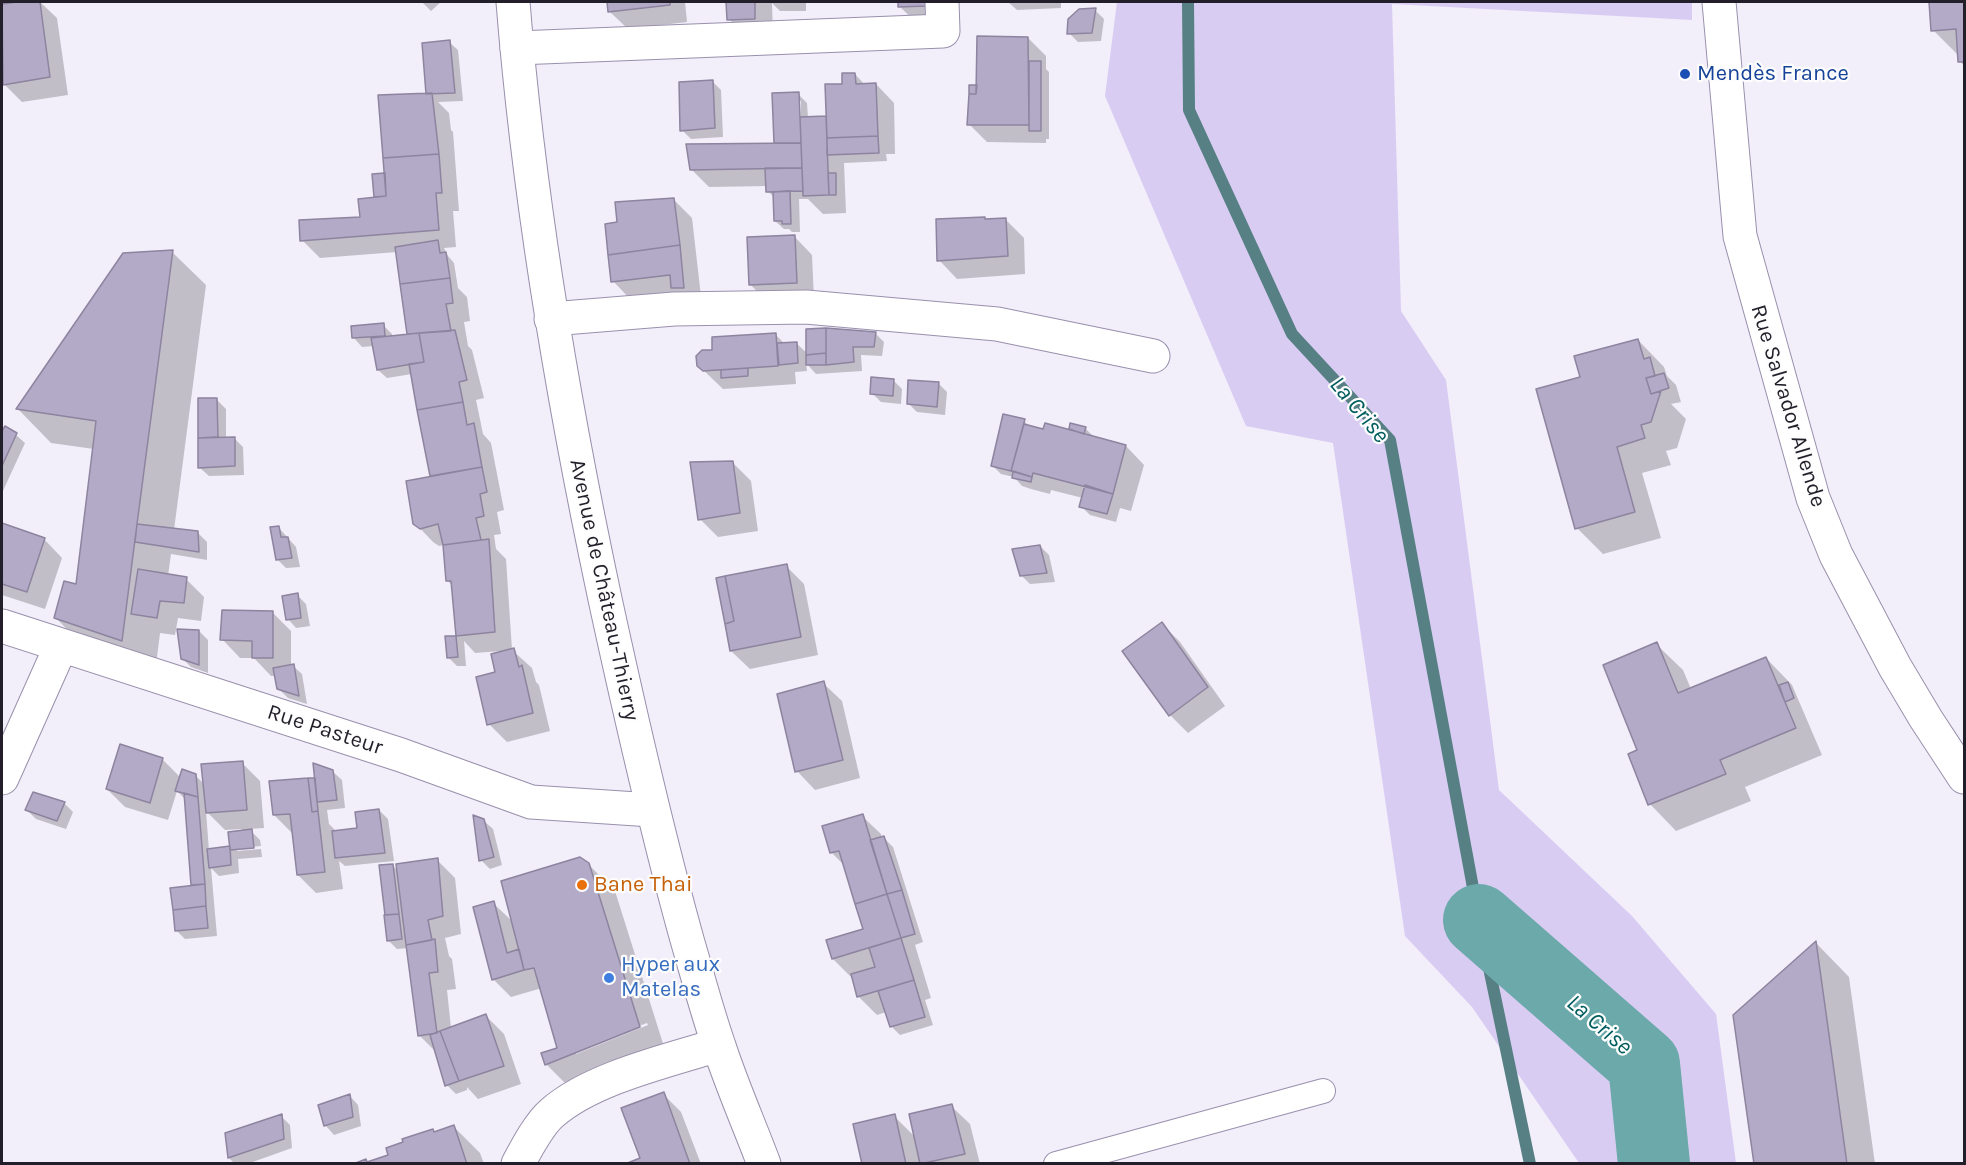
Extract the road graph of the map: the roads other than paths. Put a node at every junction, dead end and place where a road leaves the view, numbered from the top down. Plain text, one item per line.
1 (513, 2) edge
2 (942, 2) edge
3 (1719, 2) edge
4 (517, 48) junction
5 (551, 319) junction
6 (1153, 356) dead end
7 (2, 626) edge
8 (61, 646) junction
9 (1965, 777) edge
10 (2, 778) edge
11 (652, 810) junction
12 (718, 1045) junction
13 (1323, 1091) dead end
14 (518, 1164) edge
15 (764, 1164) edge
16 (1056, 1164) edge

1 - 4 street, Avenue de Château-Thierry
2 - 4 street
3 - 9 street, Rue Salvador Allende
4 - 5 street, Avenue de Château-Thierry
5 - 6 street
5 - 11 street, Avenue de Château-Thierry
7 - 8 street, Rue Pasteur
8 - 10 street
8 - 11 street, Rue Pasteur
11 - 12 street, Avenue de Château-Thierry
12 - 14 street
12 - 15 street, Avenue de Château-Thierry
13 - 16 lane

